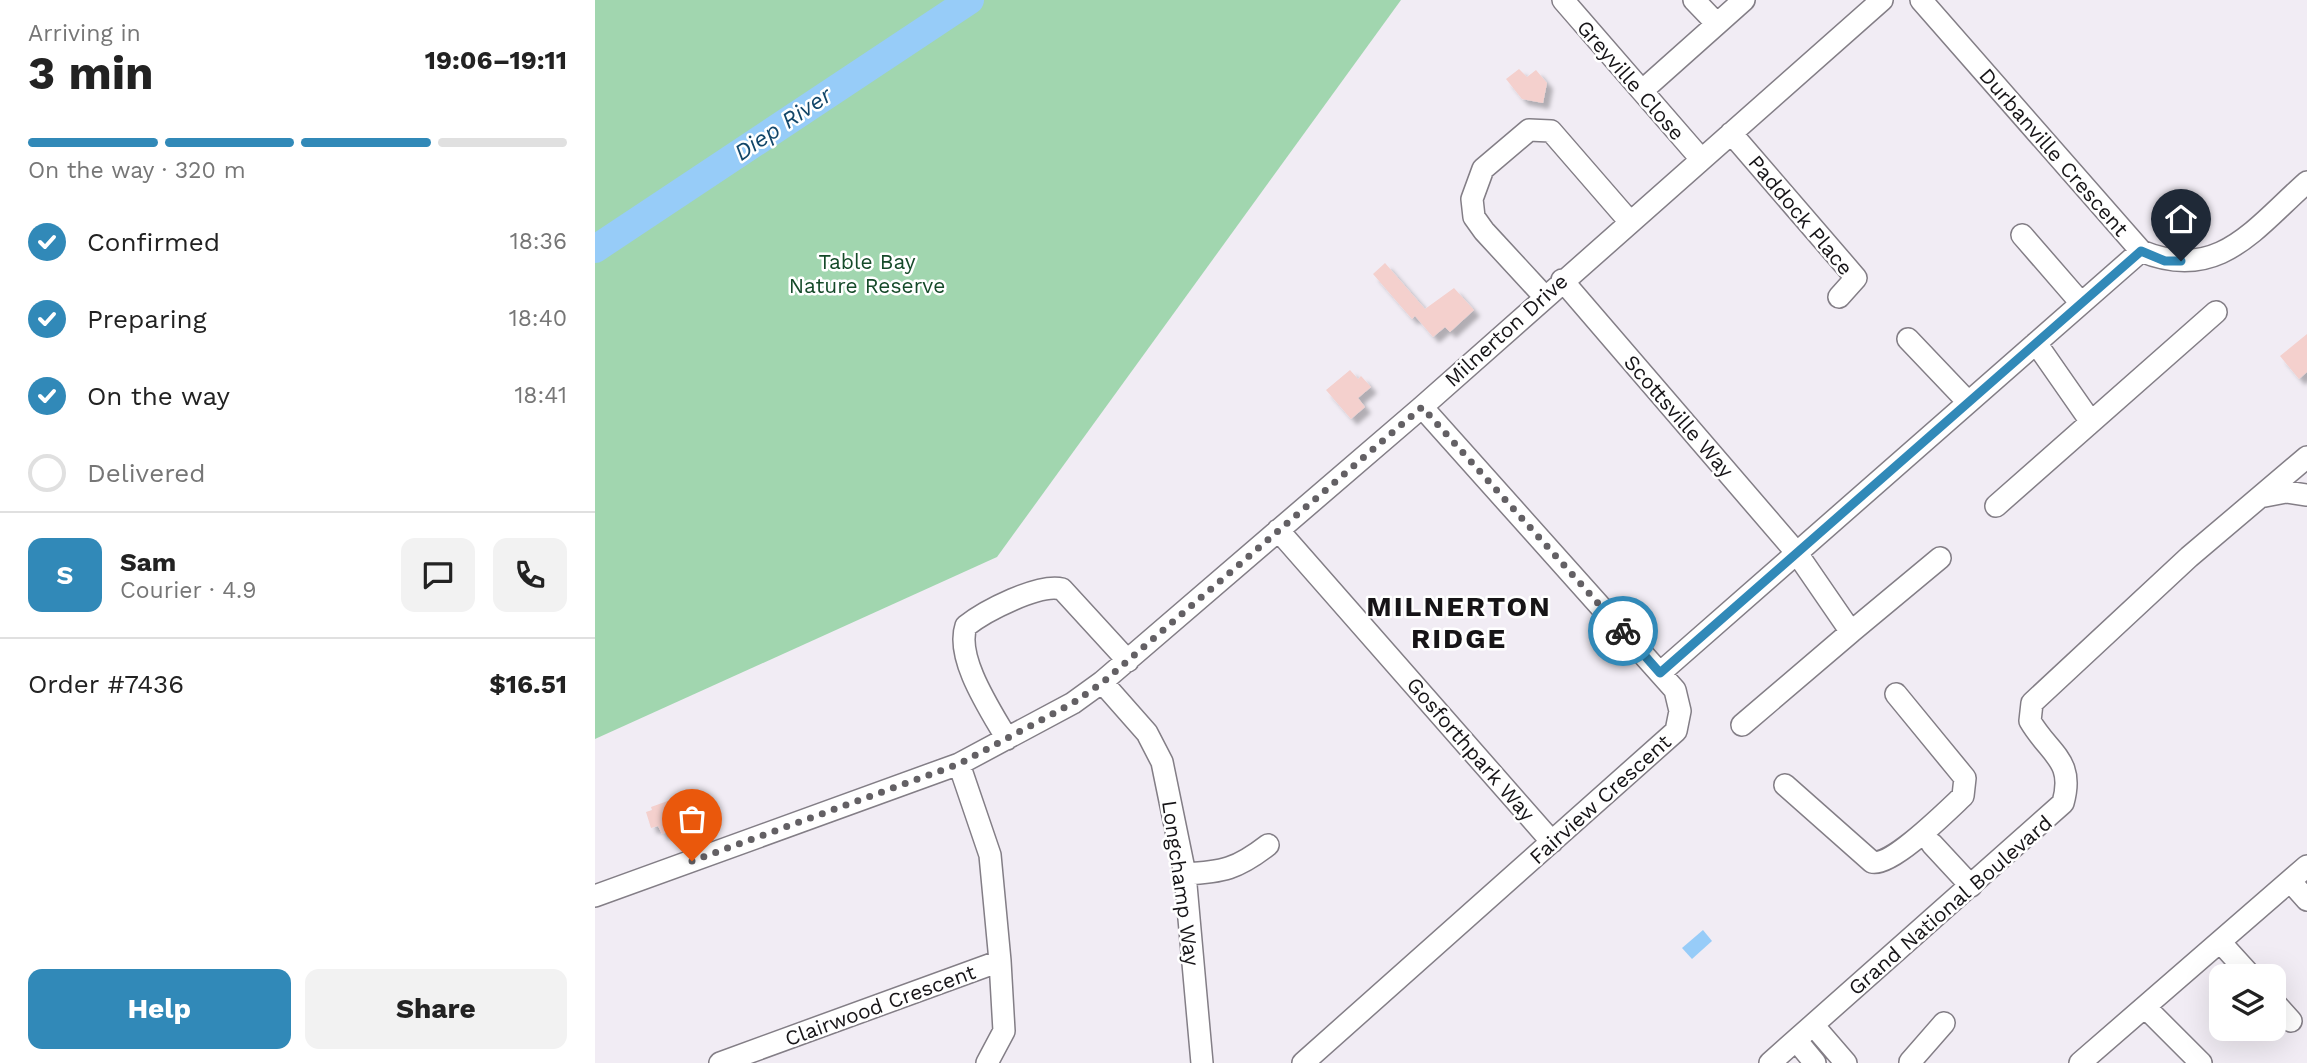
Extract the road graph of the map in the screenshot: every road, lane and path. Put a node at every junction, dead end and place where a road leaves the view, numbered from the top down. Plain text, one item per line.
1 (1563, 0) edge
2 (1695, 0) edge
3 (1744, 0) edge
4 (1882, 0) edge
5 (1921, 0) edge
6 (1717, 24) junction
7 (1643, 90) junction
8 (1731, 133) junction
9 (1701, 159) junction
10 (2307, 182) edge
11 (1630, 222) junction
12 (2022, 235) dead end
13 (2141, 251) junction
14 (1562, 280) junction
15 (1544, 296) junction
16 (1839, 297) dead end
17 (2081, 303) junction
18 (2216, 312) dead end
19 (1908, 339) dead end
20 (2036, 343) junction
21 (1968, 402) junction
22 (1422, 407) junction
23 (2091, 422) junction
24 (2307, 457) edge
25 (2307, 495) edge
26 (2263, 497) junction
27 (1996, 506) dead end
28 (1278, 530) junction
29 (1797, 552) junction
30 (1940, 558) dead end
31 (1851, 632) junction
32 (1128, 661) junction
33 (1660, 673) junction
34 (1103, 682) junction
35 (1896, 694) dead end
36 (1742, 725) dead end
37 (1007, 739) junction
38 (959, 764) junction
39 (1785, 785) dead end
40 (1552, 842) junction
41 (1932, 844) dead end
42 (1268, 845) dead end
43 (2307, 866) edge
44 (1185, 874) junction
45 (2290, 881) junction
46 (1971, 886) junction
47 (595, 896) edge
48 (2307, 900) edge
49 (2221, 943) junction
50 (1000, 961) junction
51 (2240, 964) edge
52 (2145, 1008) junction
53 (2286, 1015) edge
54 (2291, 1021) dead end
55 (1944, 1023) dead end
56 (1814, 1026) junction
57 (1796, 1040) junction
58 (1910, 1062) edge
59 (720, 1063) edge
60 (987, 1063) edge
61 (1202, 1063) edge
62 (1303, 1063) edge
63 (1770, 1063) edge
64 (1815, 1063) edge
65 (1846, 1063) edge
66 (2080, 1063) edge
67 (2201, 1063) edge

1 - 7 street, Greyville Close
2 - 6 street
3 - 6 street
4 - 8 street, Milnerton Drive
5 - 13 street, Durbanville Crescent
6 - 7 street
7 - 9 street, Greyville Close
8 - 9 street, Milnerton Drive
8 - 16 street, Paddock Place
9 - 11 street, Milnerton Drive
10 - 13 street, Durbanville Crescent
11 - 14 street, Milnerton Drive
11 - 15 street
12 - 17 street
13 - 17 street
14 - 15 street, Milnerton Drive
14 - 29 street, Scottsville Way
15 - 22 street, Milnerton Drive
17 - 20 street
18 - 23 street
19 - 21 street
20 - 21 street
20 - 23 street
21 - 29 street
22 - 28 street, Milnerton Drive
22 - 33 street, Fairview Crescent
23 - 27 street
24 - 26 street, Grand National Boulevard
25 - 26 street
26 - 46 street, Grand National Boulevard
28 - 32 street, Milnerton Drive
28 - 40 street, Gosforthpark Way
29 - 31 street, Scottsville Way
29 - 33 street
30 - 31 street
31 - 36 street
32 - 34 street, Milnerton Drive
32 - 37 street
33 - 40 street, Fairview Crescent
34 - 37 street, Milnerton Drive
34 - 44 street, Longchamp Way
35 - 39 street
37 - 38 street, Milnerton Drive
38 - 47 street, Milnerton Drive
38 - 50 street, Clairwood Crescent
40 - 62 street, Fairview Crescent
41 - 46 street
42 - 44 street
43 - 45 street
44 - 61 street, Longchamp Way
45 - 48 street
45 - 49 street
46 - 56 street, Grand National Boulevard
49 - 51 street
49 - 52 street
50 - 59 street, Clairwood Crescent
50 - 60 street, Clairwood Crescent
52 - 66 street
52 - 67 street
53 - 54 street
55 - 58 street
56 - 57 street, Grand National Boulevard
56 - 65 street
57 - 63 street, Grand National Boulevard
57 - 64 street

